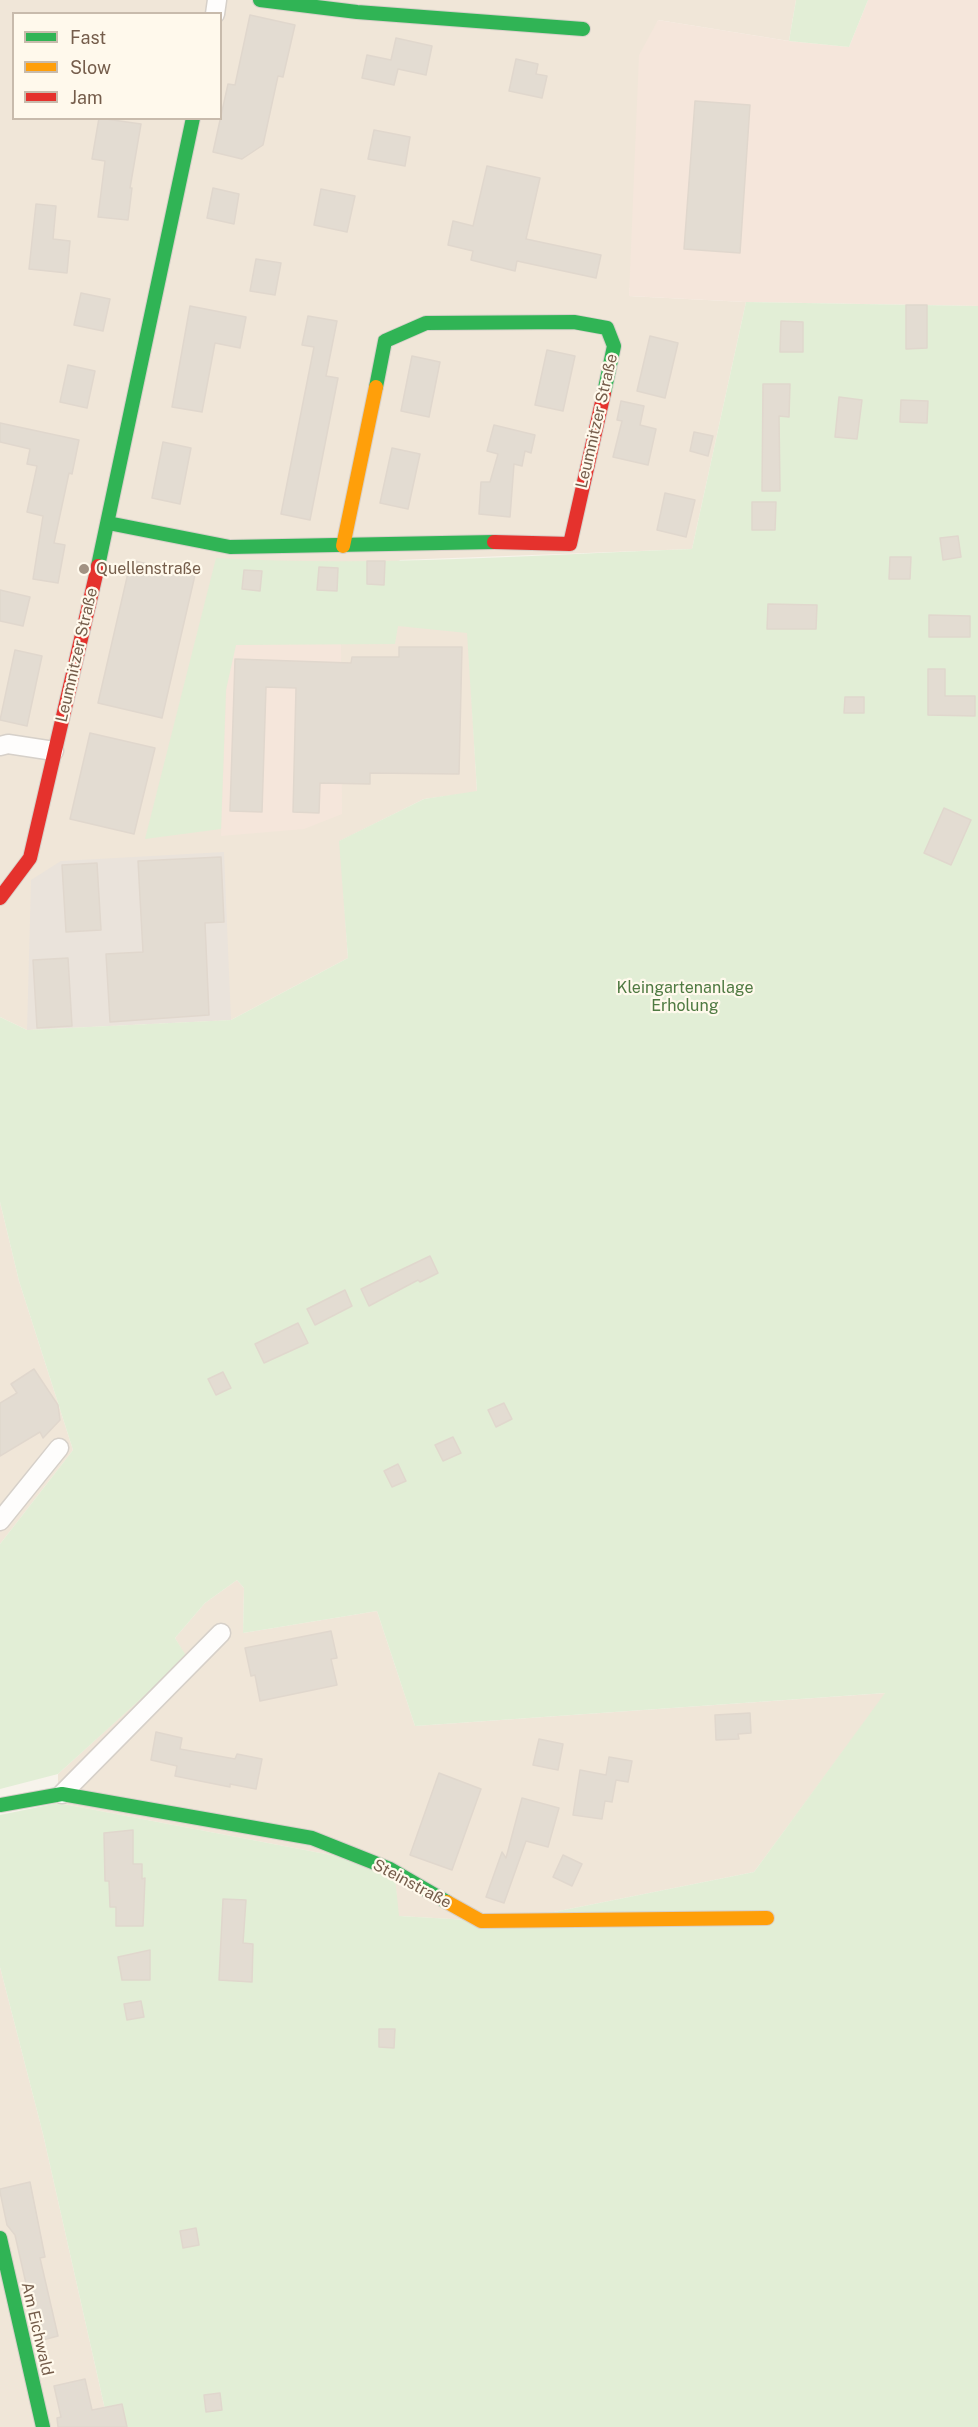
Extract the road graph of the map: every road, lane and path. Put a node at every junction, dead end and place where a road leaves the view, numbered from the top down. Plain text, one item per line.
1 (260, 0) edge
2 (583, 29) dead end
3 (193, 120) edge
4 (108, 523) junction
5 (343, 546) junction
6 (0, 746) edge
7 (54, 751) junction
8 (0, 898) edge
9 (59, 1448) dead end
10 (0, 1521) edge
11 (221, 1633) dead end
12 (62, 1794) junction
13 (0, 1805) edge
14 (767, 1918) dead end
15 (0, 2238) edge
16 (42, 2427) edge

1 - 2 street
3 - 4 street, Leumnitzer Straße
4 - 5 street, Leumnitzer Straße
4 - 7 street, Leumnitzer Straße
5 - 5 street, Leumnitzer Straße
6 - 7 street
7 - 8 street
9 - 10 street
11 - 12 street
12 - 13 street, Steinstraße
12 - 14 street, Steinstraße
15 - 16 street, Am Eichwald

